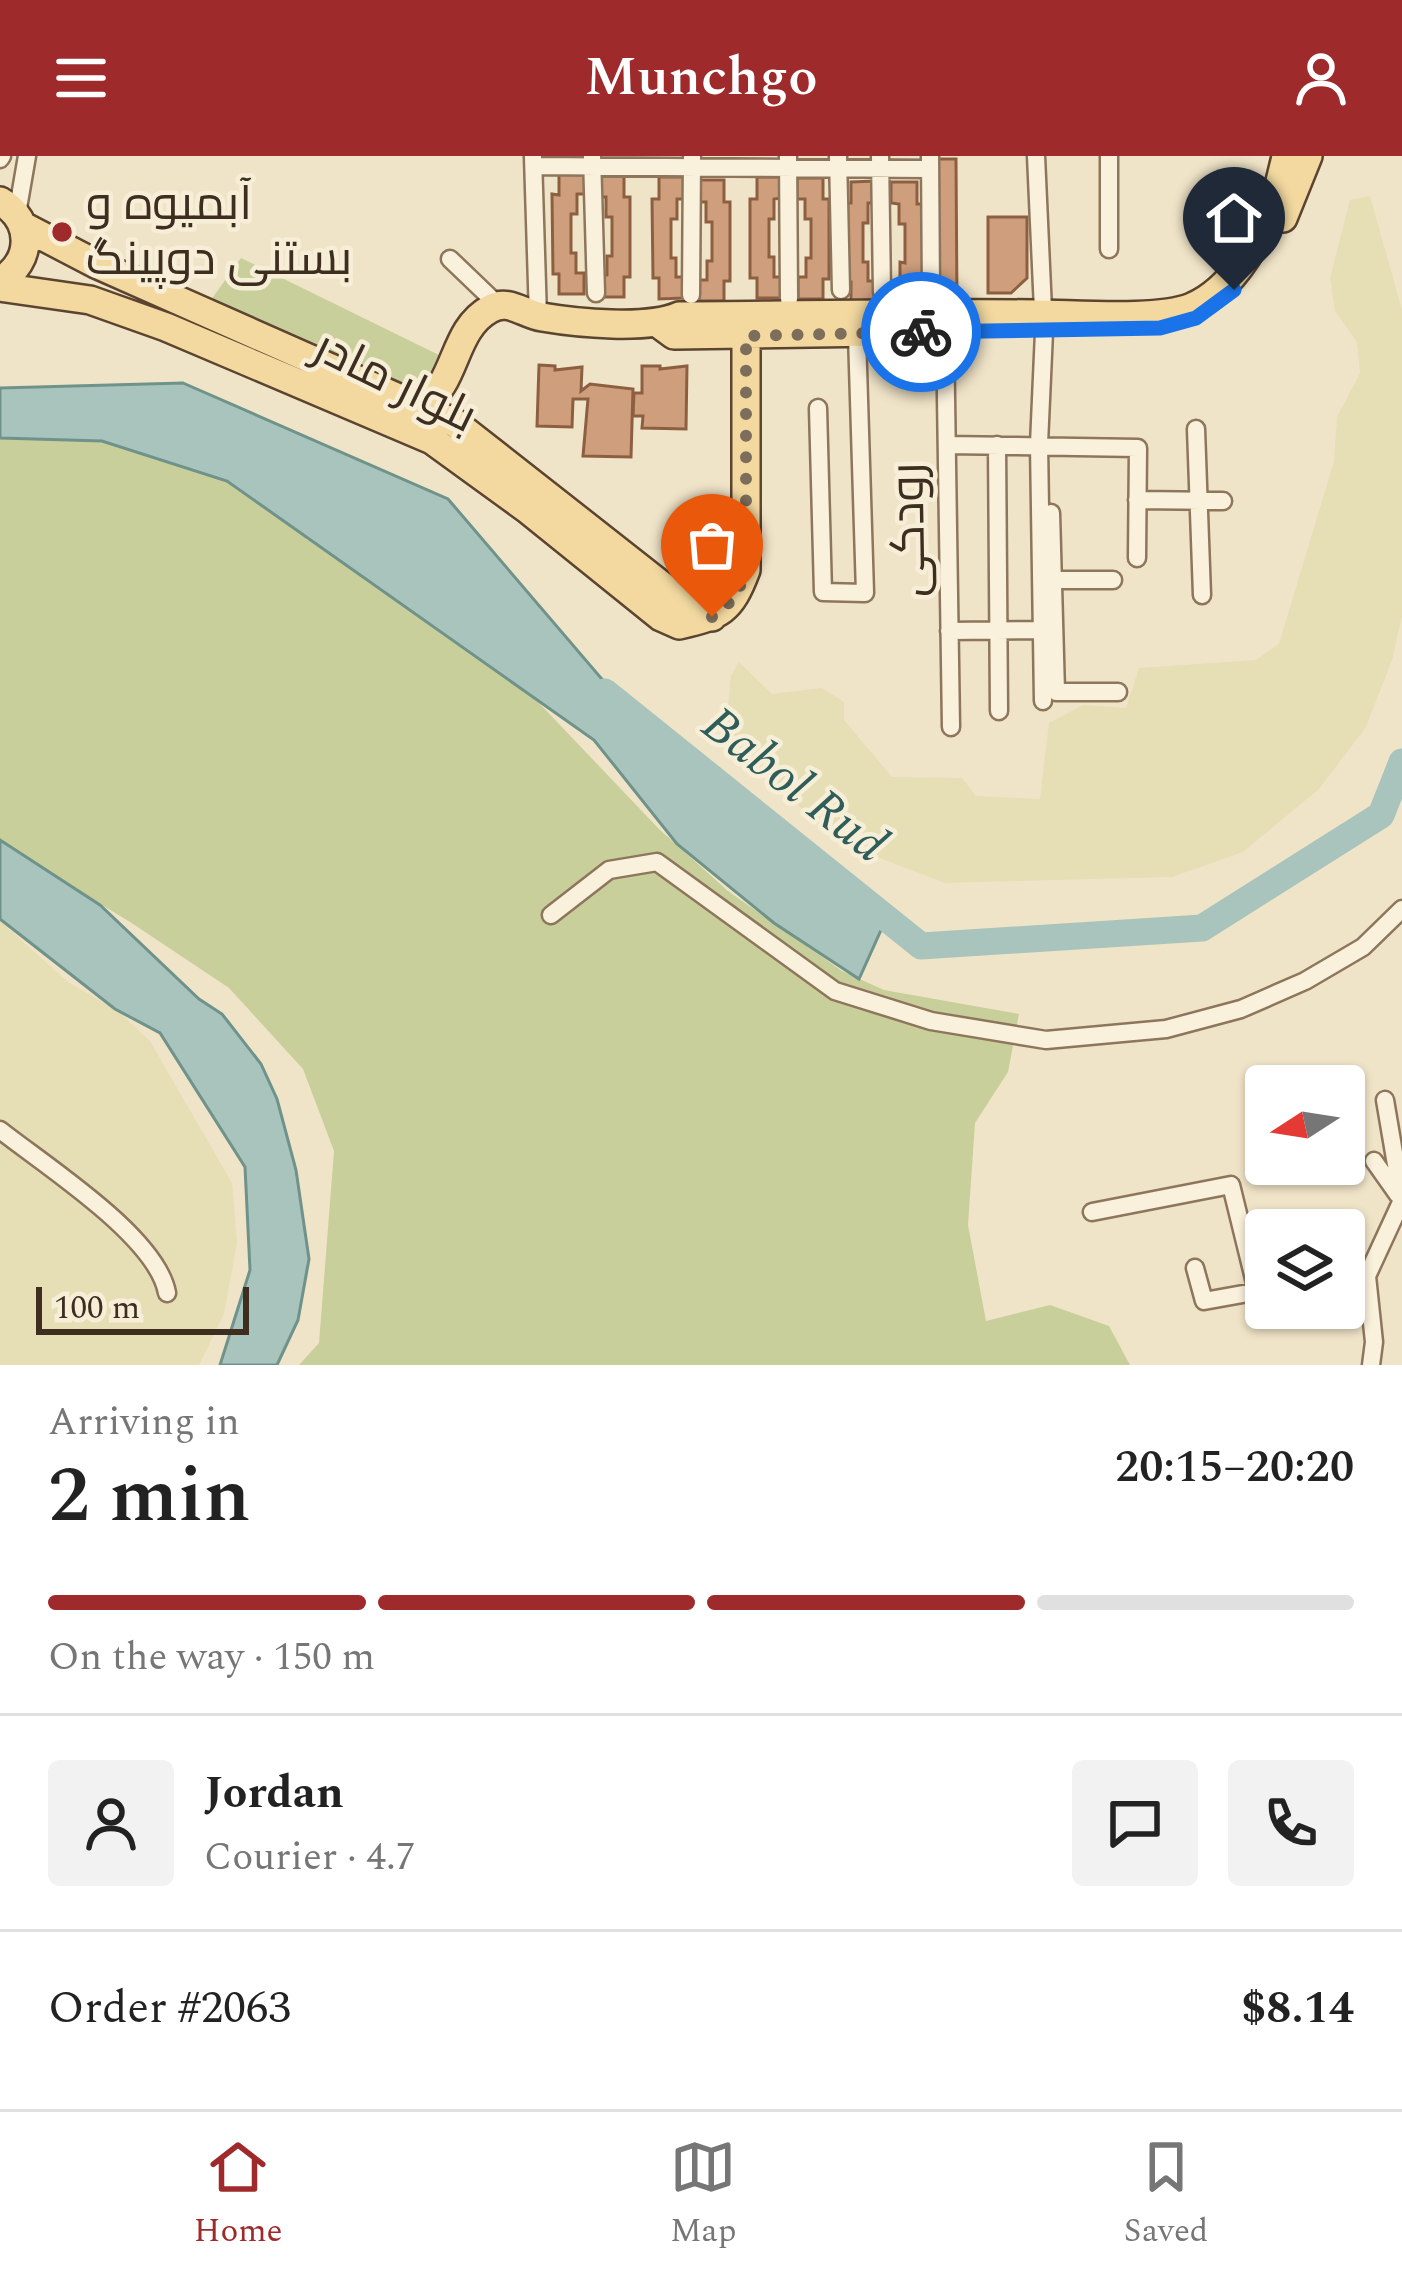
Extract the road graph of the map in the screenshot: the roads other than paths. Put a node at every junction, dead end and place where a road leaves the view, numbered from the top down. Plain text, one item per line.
1 (27, 156) edge
2 (1036, 156) edge
3 (1109, 156) edge
4 (1286, 156) edge
5 (1308, 156) edge
6 (533, 161) edge
7 (592, 161) edge
8 (692, 162) edge
9 (788, 162) edge
10 (838, 162) edge
11 (880, 162) edge
12 (930, 163) edge
13 (13, 213) edge
14 (1108, 249) dead end
15 (450, 259) dead end
16 (96, 264) junction
17 (0, 284) edge
18 (841, 290) dead end
19 (931, 291) dead end
20 (882, 292) dead end
21 (596, 293) dead end
22 (692, 295) dead end
23 (789, 298) dead end
24 (90, 300) junction
25 (498, 305) junction
26 (538, 317) junction
27 (1044, 323) junction
28 (659, 325) junction
29 (945, 331) junction
30 (857, 335) junction
31 (746, 336) junction
32 (423, 406) junction
33 (818, 408) dead end
34 (1196, 429) dead end
35 (1039, 444) junction
36 (947, 445) junction
37 (997, 445) junction
38 (1137, 500) junction
39 (1200, 501) junction
40 (1223, 501) dead end
41 (1137, 558) dead end
42 (1053, 580) junction
43 (1113, 580) dead end
44 (1202, 595) dead end
45 (712, 617) junction
46 (998, 630) junction
47 (1042, 630) junction
48 (950, 631) junction
49 (1118, 692) dead end
50 (1042, 700) dead end
51 (999, 712) dead end
52 (951, 727) dead end
53 (1402, 909) edge
54 (551, 915) dead end
55 (1385, 1100) dead end
56 (0, 1130) edge
57 (1374, 1161) dead end
58 (1402, 1200) edge
59 (1092, 1212) dead end
60 (1245, 1233) edge
61 (1195, 1268) dead end
62 (1366, 1276) joint
63 (167, 1293) dead end
64 (1245, 1294) edge
65 (1371, 1365) edge

1 - 13 street
2 - 27 street
3 - 14 street
4 - 27 main road
5 - 27 main road
6 - 7 street
6 - 26 street
7 - 8 street
7 - 21 street
8 - 9 street
8 - 22 street
9 - 10 street
9 - 23 street
10 - 11 street
10 - 18 street
11 - 12 street
11 - 20 street
12 - 19 street
13 - 16 main road, بلوار مادر
13 - 17 main road
15 - 25 street
16 - 24 main road
16 - 32 main road, بلوار مادر
17 - 24 main road, بلوار مادر
24 - 45 main road, بلوار مادر
25 - 26 main road
25 - 32 main road
26 - 28 main road
27 - 28 main road
27 - 29 main road
27 - 35 street
28 - 31 main road
29 - 30 main road
29 - 36 street, رودکی
30 - 31 main road
30 - 33 street
31 - 45 main road
32 - 45 main road, بلوار مادر
34 - 39 street
35 - 37 street
35 - 38 street
35 - 42 street
35 - 47 street
36 - 37 street
36 - 48 street, رودکی
37 - 46 street
38 - 39 street
38 - 41 street
39 - 40 street
39 - 44 street
42 - 43 street
42 - 49 street
46 - 47 street
46 - 48 street
46 - 51 street
47 - 50 street
48 - 52 street, رودکی
53 - 54 street
55 - 58 street
56 - 63 street
57 - 58 street
58 - 62 street
59 - 60 street
61 - 64 street
62 - 65 street

